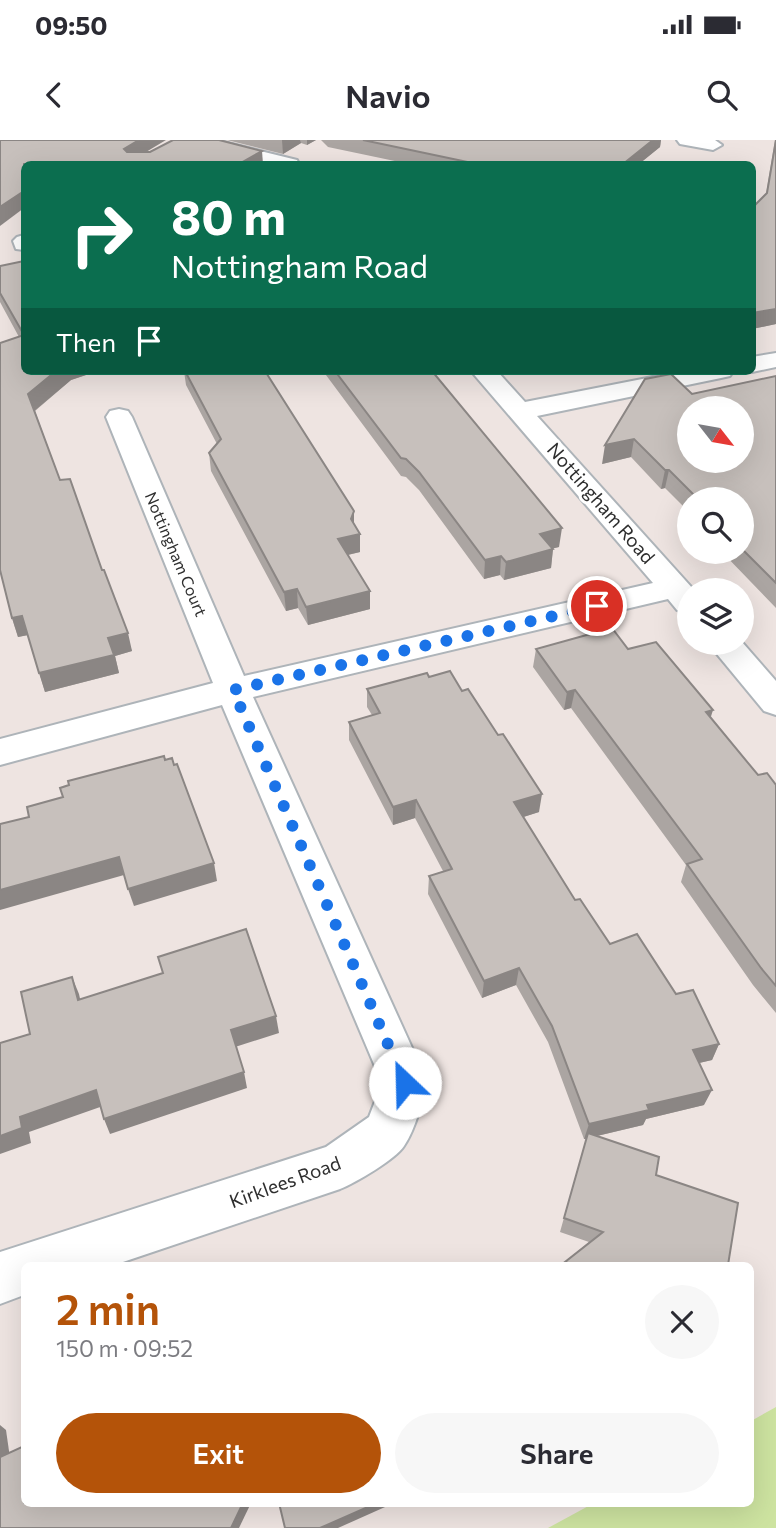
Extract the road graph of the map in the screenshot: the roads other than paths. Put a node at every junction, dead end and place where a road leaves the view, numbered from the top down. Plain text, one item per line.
1 (194, 140) edge
2 (686, 140) edge
3 (713, 143) edge
4 (278, 161) edge
5 (708, 161) edge
6 (776, 360) edge
7 (756, 364) edge
8 (487, 375) edge
9 (701, 375) edge
10 (521, 411) junction
11 (119, 417) dead end
12 (677, 590) edge
13 (677, 597) edge
14 (734, 655) edge
15 (233, 690) junction
16 (776, 703) edge
17 (0, 752) edge
18 (48, 1262) edge
19 (21, 1271) edge
20 (0, 1278) edge

1 - 4 street
2 - 3 street
3 - 5 street
6 - 7 street
8 - 10 street, Nottingham Road
9 - 10 street
10 - 12 street, Nottingham Road
11 - 15 street, Nottingham Court
13 - 15 street, Nottingham Road
14 - 16 street
15 - 17 street, Nottingham Road
15 - 18 street, Kirklees Road
19 - 20 street

